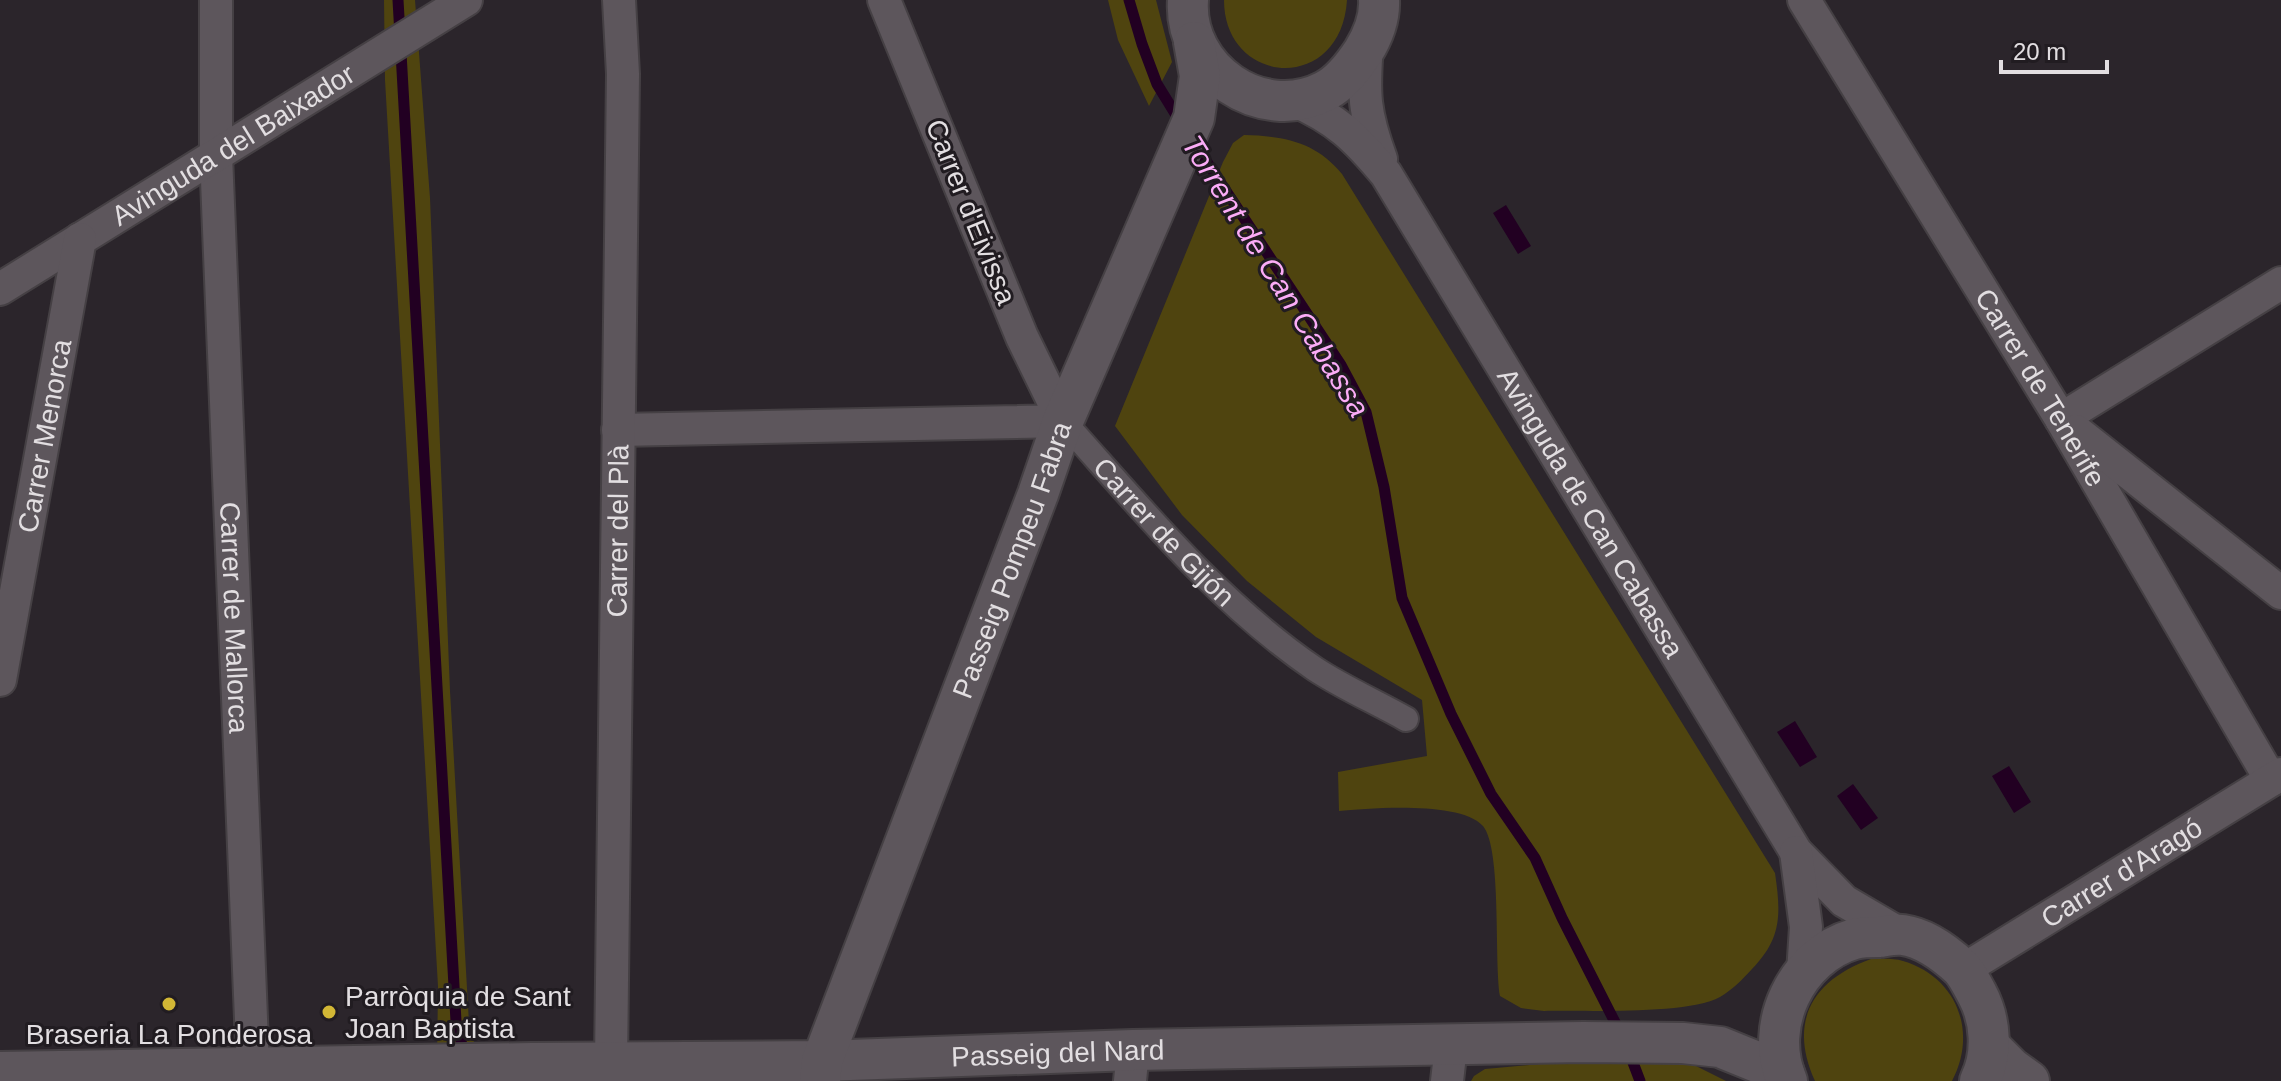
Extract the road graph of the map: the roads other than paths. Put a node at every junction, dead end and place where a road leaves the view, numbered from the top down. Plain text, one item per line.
1 (216, 0) edge
2 (466, 0) edge
3 (619, 0) edge
4 (884, 0) edge
5 (1188, 0) edge
6 (1804, 0) edge
7 (1384, 1) edge
8 (1194, 42) junction
9 (1367, 45) junction
10 (1293, 100) junction
11 (216, 155) junction
12 (1386, 174) junction
13 (80, 239) junction
14 (2281, 283) edge
15 (0, 289) edge
16 (2061, 419) junction
17 (1063, 421) junction
18 (618, 430) junction
19 (2281, 593) edge
20 (0, 680) edge
21 (1406, 719) dead end
22 (2276, 777) edge
23 (1796, 852) junction
24 (1902, 935) junction
25 (1963, 970) junction
26 (1794, 989) junction
27 (1683, 1043) junction
28 (611, 1063) junction
29 (1449, 1063) edge
30 (1984, 1063) edge
31 (1132, 1066) edge
32 (821, 1071) edge
33 (0, 1072) edge
34 (252, 1075) edge
35 (1785, 1077) edge
36 (2029, 1081) edge

1 - 11 street, Carrer de Mallorca
2 - 11 street, Avinguda del Baixador
3 - 18 street, Carrer del Plà
4 - 17 street, Carrer d'Eivissa
5 - 8 street, Passeig Pompeu Fabra
6 - 16 street, Carrer de Tenerife
7 - 9 street
8 - 10 street
8 - 17 street, Passeig Pompeu Fabra
9 - 10 street
9 - 12 street, Avinguda de Can Cabassa
10 - 12 street, Avinguda de Can Cabassa
11 - 13 street, Avinguda del Baixador
11 - 34 street, Carrer de Mallorca
12 - 23 street, Avinguda de Can Cabassa
13 - 15 street, Avinguda del Baixador
13 - 20 street, Carrer Menorca
14 - 16 street
16 - 19 street
16 - 22 street, Carrer de Tenerife
17 - 18 street
17 - 21 street, Carrer de Gijón
17 - 32 street, Passeig Pompeu Fabra
18 - 28 street, Carrer del Plà
22 - 25 street, Carrer d'Aragó
23 - 24 street, Avinguda de Can Cabassa
23 - 26 street, Avinguda de Can Cabassa
24 - 25 street
24 - 26 street, Passeig del Nard
25 - 30 street
26 - 27 street, Passeig del Nard
26 - 35 street
27 - 29 street, Passeig del Nard
27 - 35 street, Passeig del Nard
28 - 32 street, Passeig del Nard
28 - 34 street, Passeig del Nard
29 - 31 street, Passeig del Nard
30 - 36 street
31 - 32 street, Passeig del Nard
33 - 34 street, Passeig del Nard

